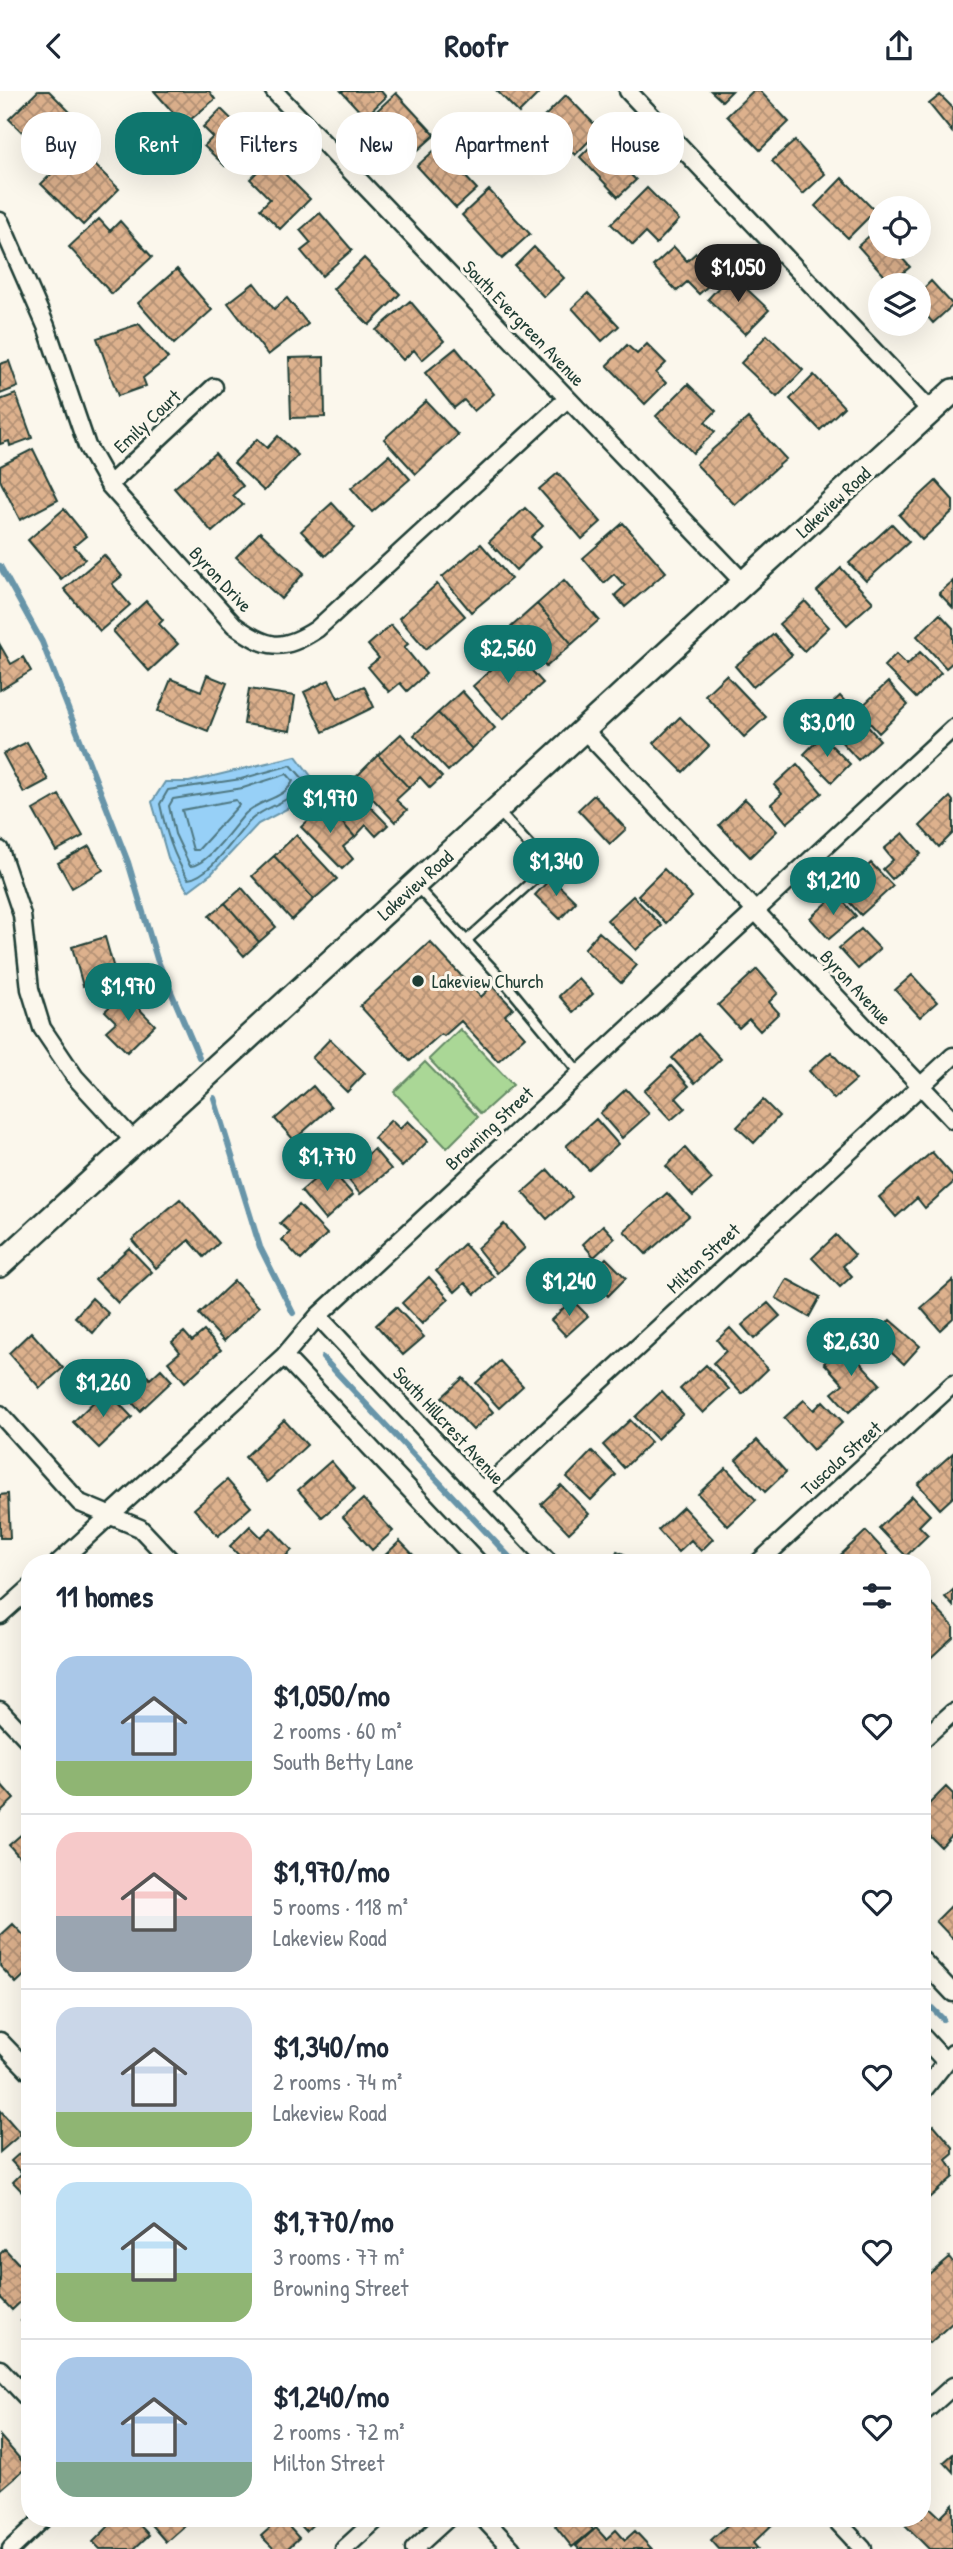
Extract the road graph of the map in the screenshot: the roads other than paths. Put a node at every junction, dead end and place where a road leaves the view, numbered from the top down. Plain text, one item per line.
1 (274, 91) edge
2 (628, 91) edge
3 (0, 221) edge
4 (214, 387) dead end
5 (953, 391) edge
6 (567, 399) junction
7 (931, 411) junction
8 (109, 485) junction
9 (744, 583) junction
10 (953, 728) edge
11 (584, 730) junction
12 (497, 809) junction
13 (0, 850) edge
14 (415, 885) junction
15 (754, 910) junction
16 (466, 940) junction
17 (953, 1056) edge
18 (579, 1072) junction
19 (921, 1086) junction
20 (953, 1120) edge
21 (134, 1142) junction
22 (0, 1265) edge
23 (318, 1315) junction
24 (284, 1356) junction
25 (953, 1384) edge
26 (0, 1414) edge
27 (482, 1491) junction
28 (110, 1515) junction
29 (68, 1554) edge
30 (165, 1554) edge
31 (471, 1554) edge
32 (542, 1554) edge
33 (768, 1554) edge
34 (21, 1596) edge
35 (0, 1615) edge
36 (0, 1710) edge
37 (953, 1712) edge
38 (21, 1732) edge
39 (931, 1732) edge
40 (931, 1969) edge
41 (953, 1993) edge
42 (0, 2041) edge
43 (931, 2043) edge
44 (949, 2057) edge
45 (21, 2063) edge
46 (931, 2080) edge
47 (0, 2369) edge
48 (953, 2386) edge
49 (21, 2391) edge
50 (931, 2406) edge
51 (34, 2527) edge
52 (368, 2527) edge
53 (438, 2527) edge
54 (491, 2527) edge
55 (842, 2527) edge
56 (11, 2549) edge
57 (344, 2549) edge
58 (414, 2549) edge
59 (512, 2549) edge
60 (863, 2549) edge

1 - 6 street, South Evergreen Avenue
2 - 7 street
3 - 8 street, Byron Drive
4 - 8 street, Emily Court
5 - 7 street, Lakeview Road
6 - 8 street, Byron Drive
6 - 9 street, South Evergreen Avenue
7 - 9 street, Lakeview Road
9 - 11 street, Lakeview Road
10 - 15 street, Browning Street
11 - 12 street, Lakeview Road
11 - 15 street, Byron Avenue
12 - 14 street, Lakeview Road
12 - 16 lane
13 - 21 street
14 - 16 lane
14 - 21 street, Lakeview Road
15 - 18 street, Browning Street
15 - 19 street, Byron Avenue
16 - 18 lane
17 - 19 street, Milton Street
18 - 23 street, Browning Street
19 - 20 street, Byron Avenue
19 - 27 street, Milton Street
21 - 22 street, Lakeview Road
23 - 24 street, Browning Street
23 - 27 street, South Hillcrest Avenue
24 - 28 street, Browning Street
24 - 31 street
25 - 33 street, Tuscola Street
26 - 28 street
27 - 32 street, South Hillcrest Avenue
28 - 29 street, Browning Street
28 - 30 street
34 - 35 street
36 - 38 street
37 - 39 street
40 - 41 street
42 - 45 street
43 - 44 street
44 - 46 street
47 - 49 street
48 - 50 street
51 - 56 street
52 - 57 street
53 - 58 street
54 - 59 street
55 - 60 street

